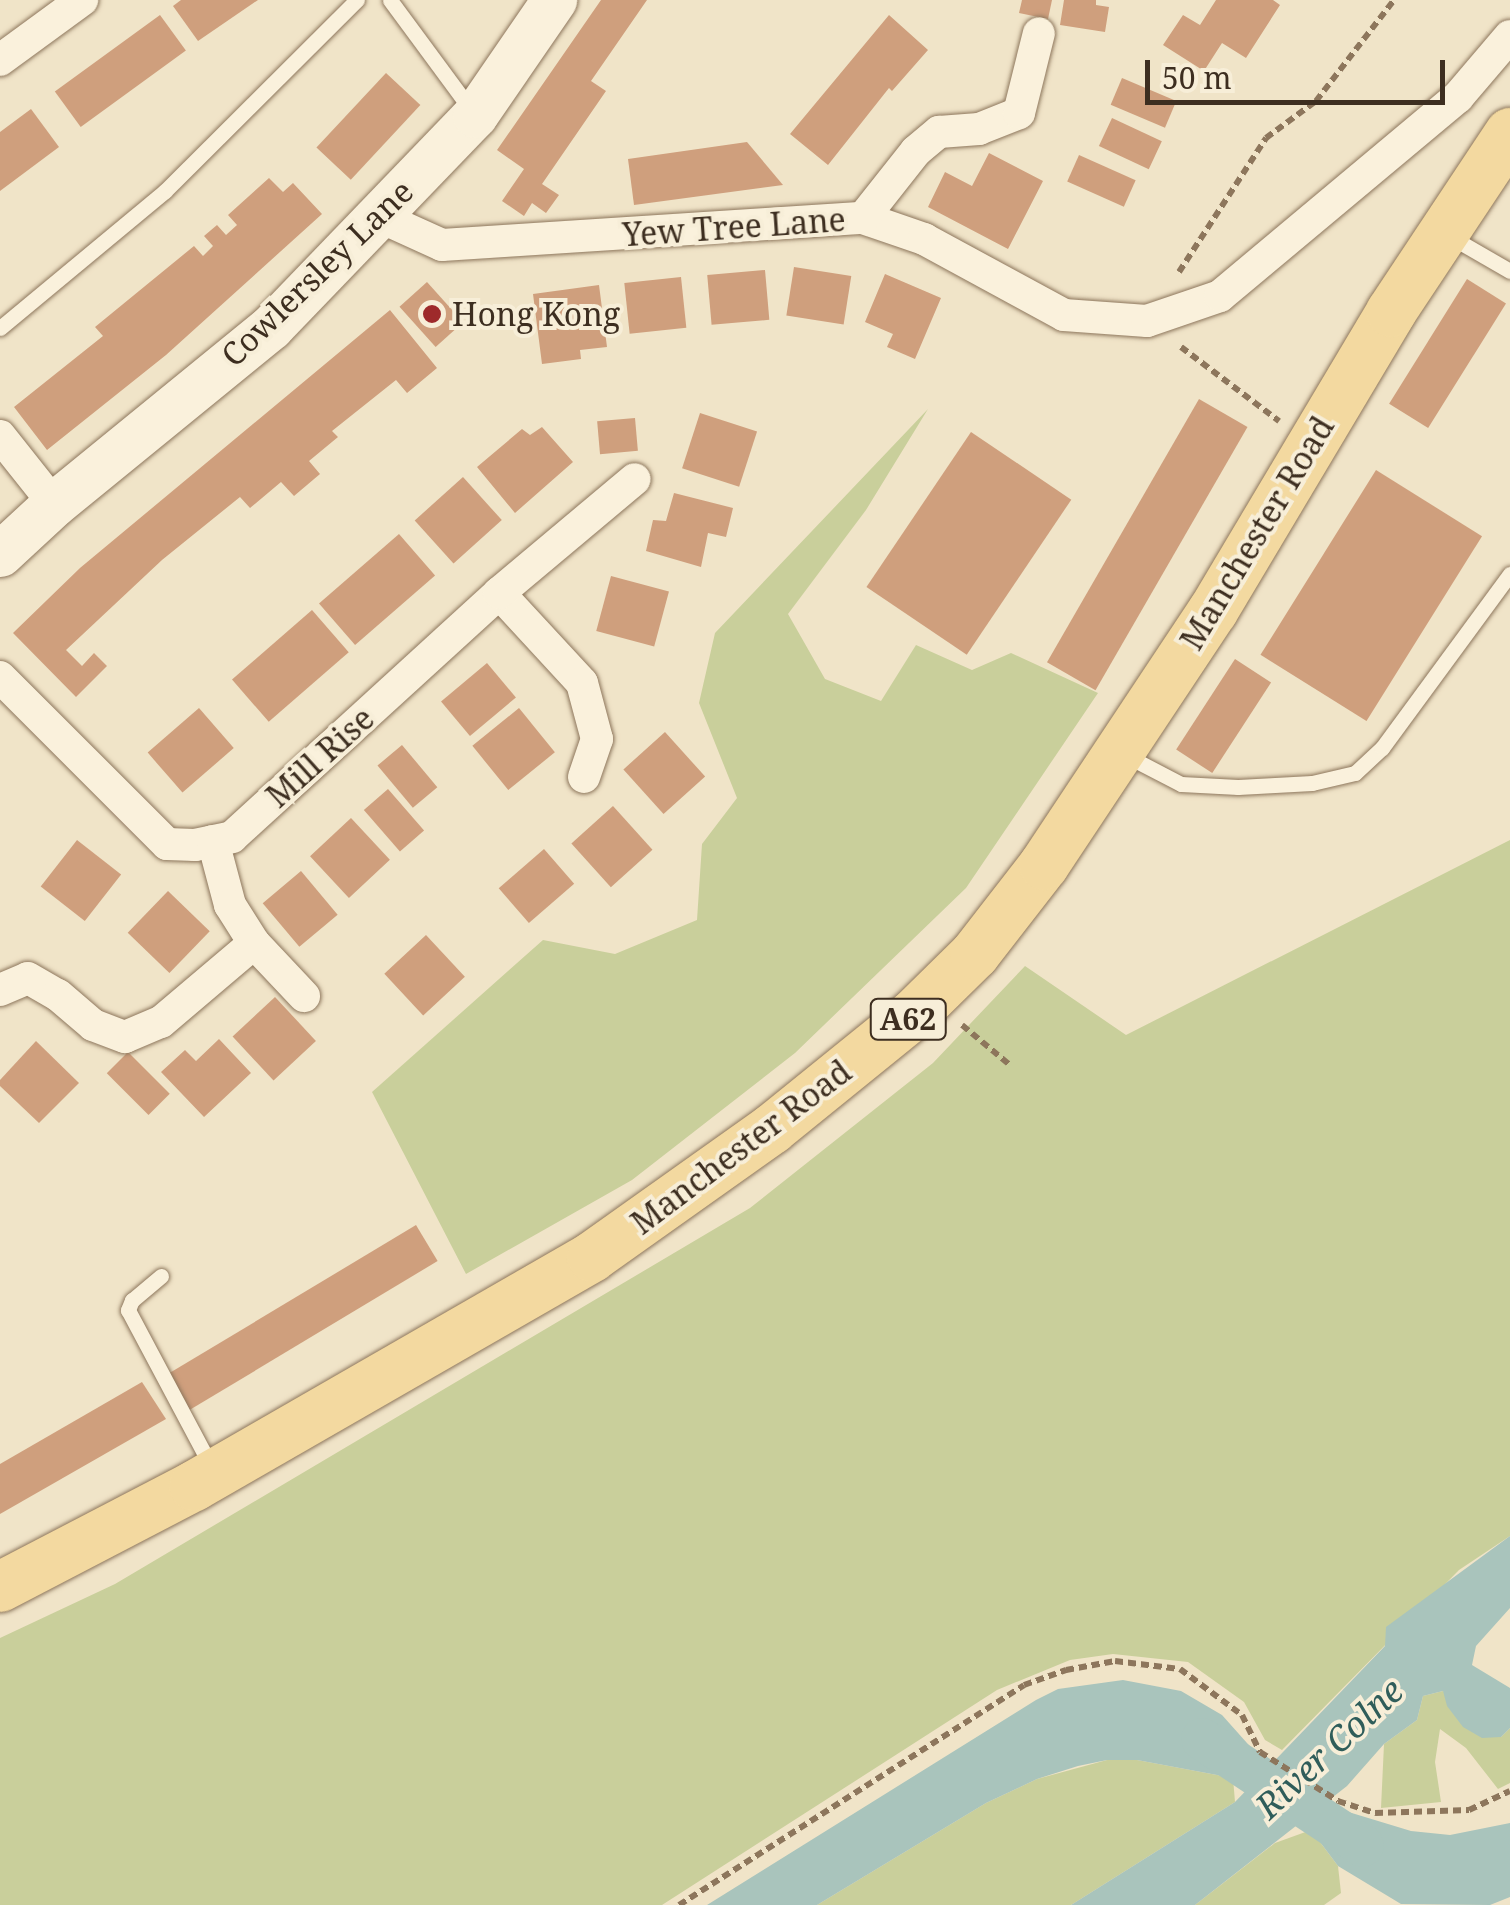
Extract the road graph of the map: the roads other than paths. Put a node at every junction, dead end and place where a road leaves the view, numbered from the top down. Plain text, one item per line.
1 (82, 0) edge
2 (357, 0) edge
3 (390, 0) edge
4 (554, 0) edge
5 (1039, 33) dead end
6 (1510, 36) edge
7 (0, 60) edge
8 (475, 115) junction
9 (1510, 133) edge
10 (378, 216) junction
11 (863, 218) junction
12 (1444, 232) junction
13 (1510, 270) edge
14 (0, 328) edge
15 (0, 436) edge
16 (635, 479) dead end
17 (54, 504) junction
18 (0, 554) edge
19 (1510, 574) edge
20 (499, 594) junction
21 (0, 678) edge
22 (1119, 752) junction
23 (584, 777) dead end
24 (213, 841) junction
25 (254, 942) junction
26 (0, 990) edge
27 (304, 996) dead end
28 (162, 1276) dead end
29 (216, 1474) junction
30 (0, 1587) edge

1 - 7 street
2 - 14 lane
3 - 8 lane
4 - 8 street, Cowlersley Lane
5 - 11 street
6 - 11 street, Yew Tree Lane
8 - 10 street, Cowlersley Lane
9 - 12 main road, Manchester Road / A62
10 - 11 street, Yew Tree Lane
10 - 17 street, Cowlersley Lane
12 - 13 lane
12 - 22 main road, Manchester Road / A62
15 - 17 street
16 - 20 street, Mill Rise
17 - 18 street, Cowlersley Lane
19 - 22 lane
20 - 23 street
20 - 24 street, Mill Rise
21 - 24 street
22 - 29 main road, Manchester Road / A62
24 - 25 street
25 - 26 street
25 - 27 street
28 - 29 lane
29 - 30 main road, Manchester Road / A62

